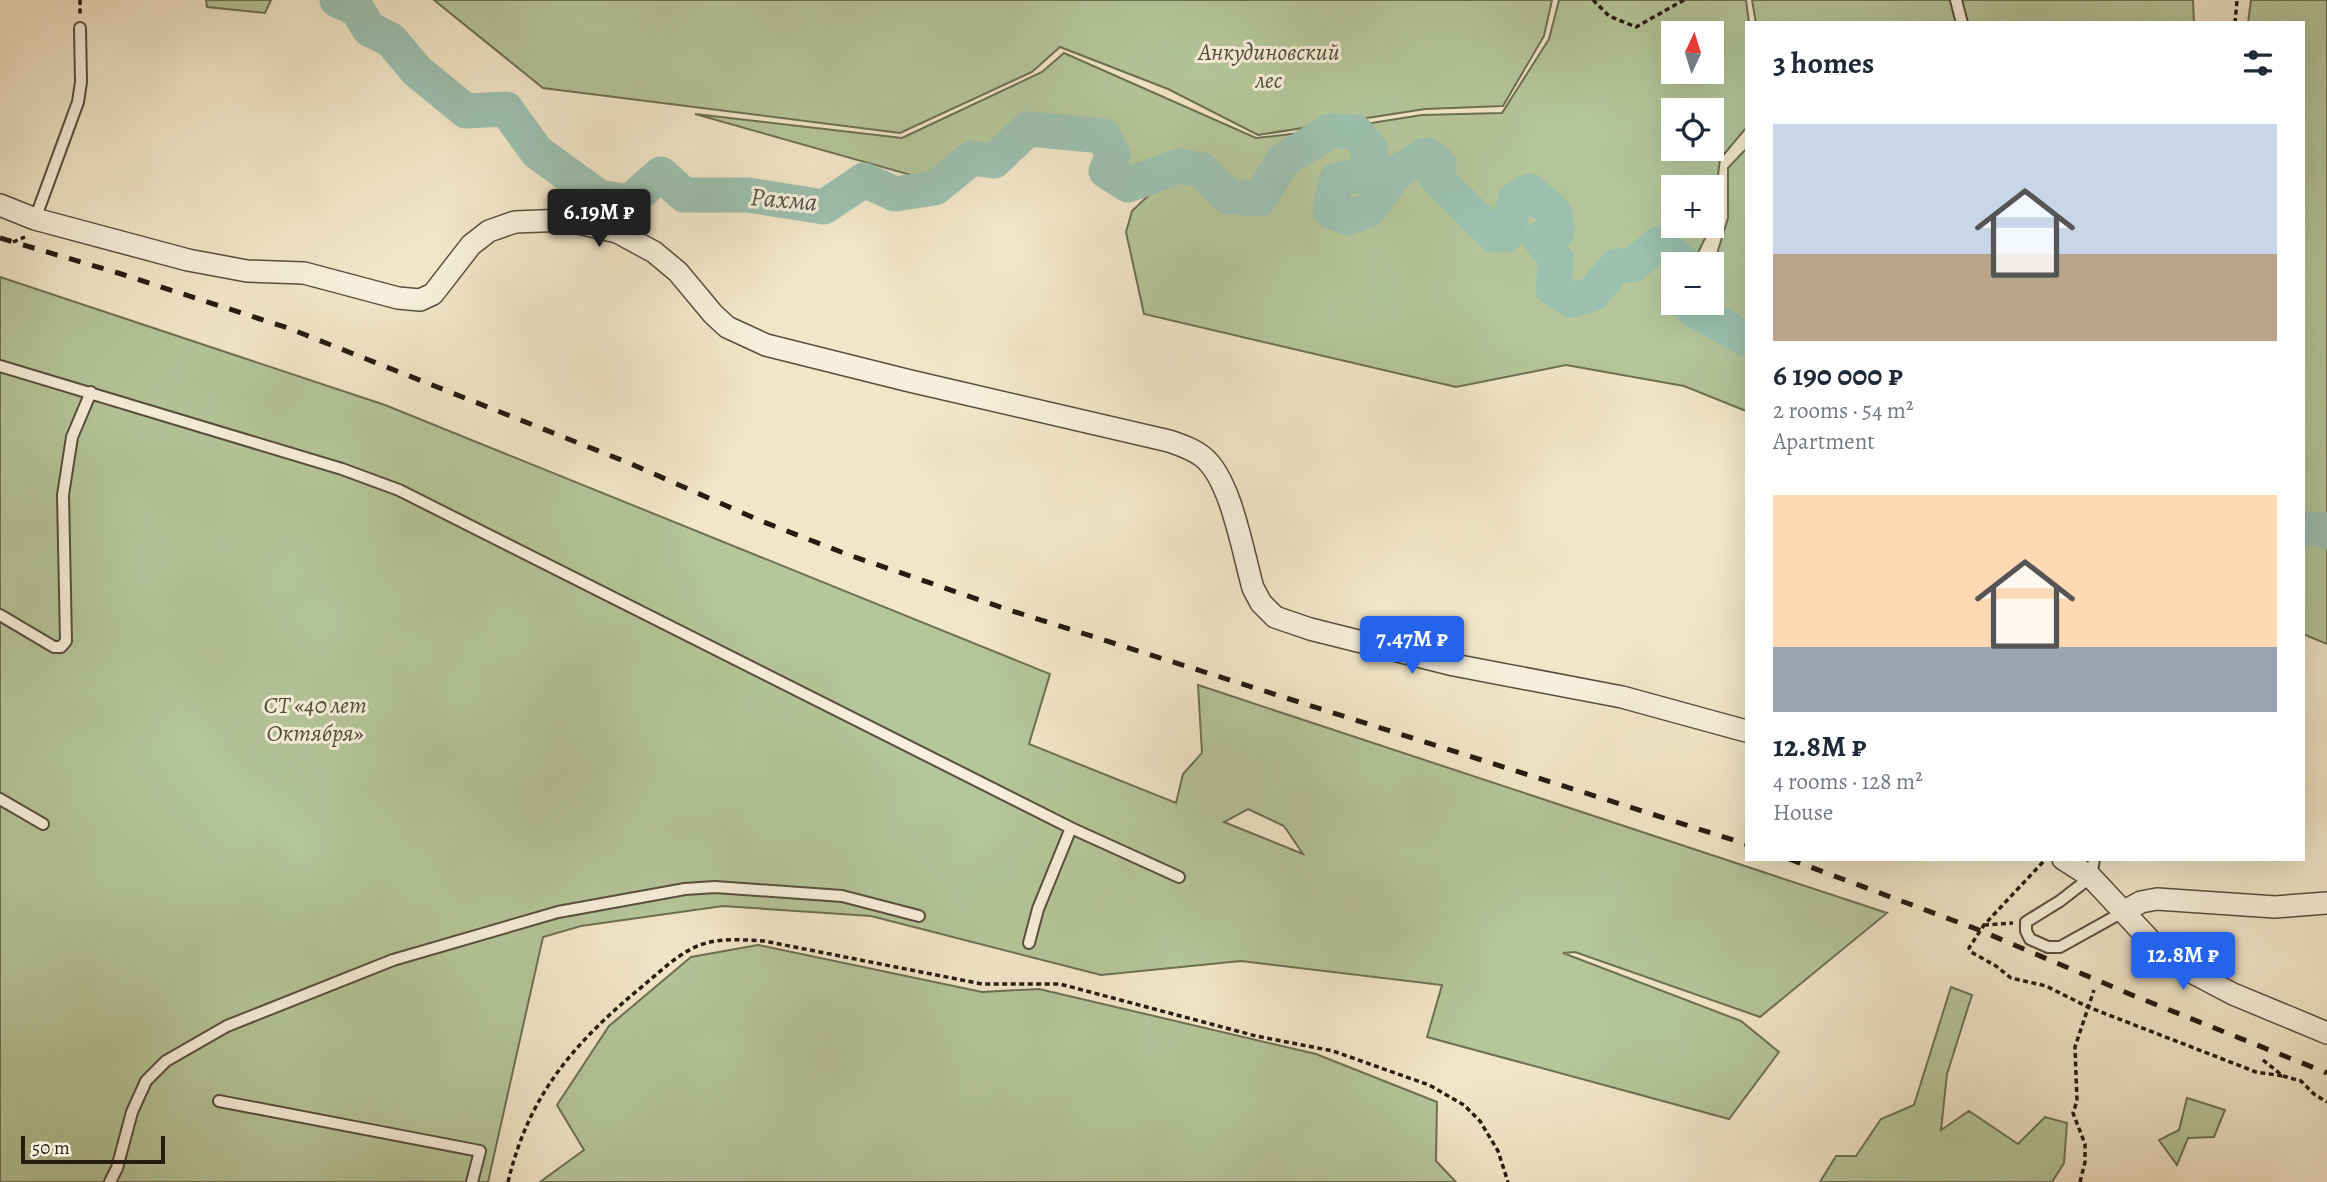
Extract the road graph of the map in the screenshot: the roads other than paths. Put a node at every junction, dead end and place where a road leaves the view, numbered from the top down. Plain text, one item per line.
1 (1956, 0) edge
2 (1961, 21) edge
3 (80, 28) dead end
4 (0, 205) edge
5 (35, 219) junction
6 (0, 366) edge
7 (91, 392) junction
8 (0, 615) edge
9 (1745, 731) edge
10 (0, 799) edge
11 (43, 824) dead end
12 (1071, 828) junction
13 (2069, 861) edge
14 (2092, 868) edge
15 (1179, 877) dead end
16 (2327, 903) edge
17 (2123, 912) junction
18 (919, 916) dead end
19 (1030, 943) dead end
20 (2327, 1033) edge
21 (219, 1101) dead end
22 (110, 1182) edge
23 (472, 1182) edge

1 - 2 lane
3 - 5 lane
4 - 5 street
5 - 9 street
6 - 7 lane
7 - 8 lane
7 - 12 lane
10 - 11 lane
12 - 15 lane
12 - 19 lane
13 - 14 street
14 - 17 street
14 - 17 lane
16 - 17 street
17 - 20 street
18 - 22 lane
21 - 23 lane

